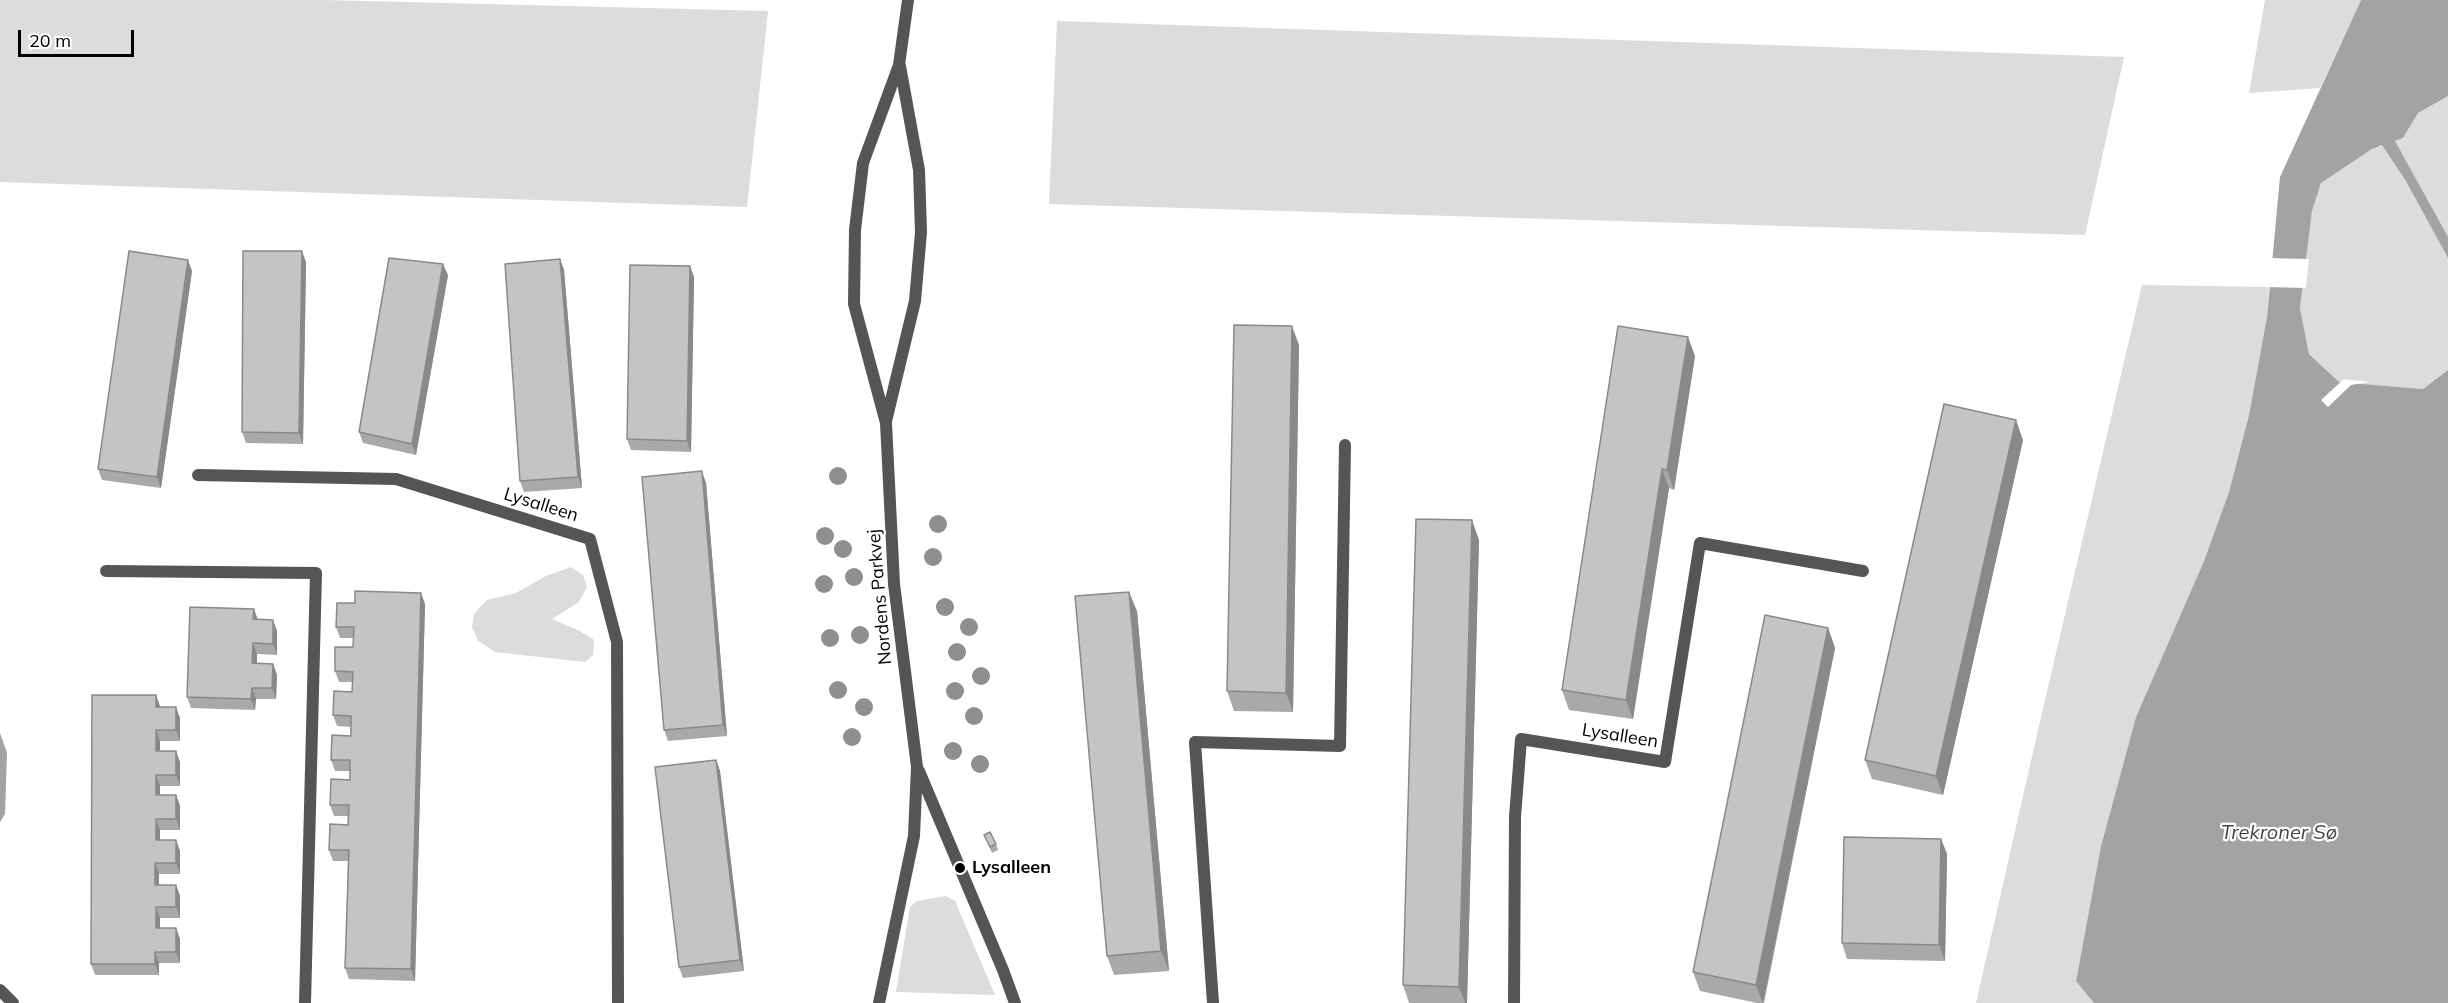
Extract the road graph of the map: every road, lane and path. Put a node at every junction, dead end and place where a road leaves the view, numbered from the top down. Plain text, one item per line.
1 (908, 0) edge
2 (899, 65) junction
3 (886, 423) junction
4 (1345, 445) dead end
5 (198, 476) dead end
6 (106, 571) dead end
7 (1863, 571) dead end
8 (917, 767) junction
9 (0, 990) edge
10 (13, 1003) edge
11 (305, 1003) edge
12 (618, 1003) edge
13 (879, 1003) edge
14 (1015, 1003) edge
15 (1213, 1003) edge
16 (1514, 1003) edge

1 - 2 street, Nordens Parkvej
2 - 3 street, Nordens Parkvej
2 - 3 street, Nordens Parkvej
3 - 8 street, Nordens Parkvej
4 - 15 street
5 - 12 street, Lysalleen
6 - 11 street
7 - 16 street, Lysalleen
8 - 13 street, Nordens Parkvej
8 - 14 street, Nordens Parkvej
9 - 10 street

